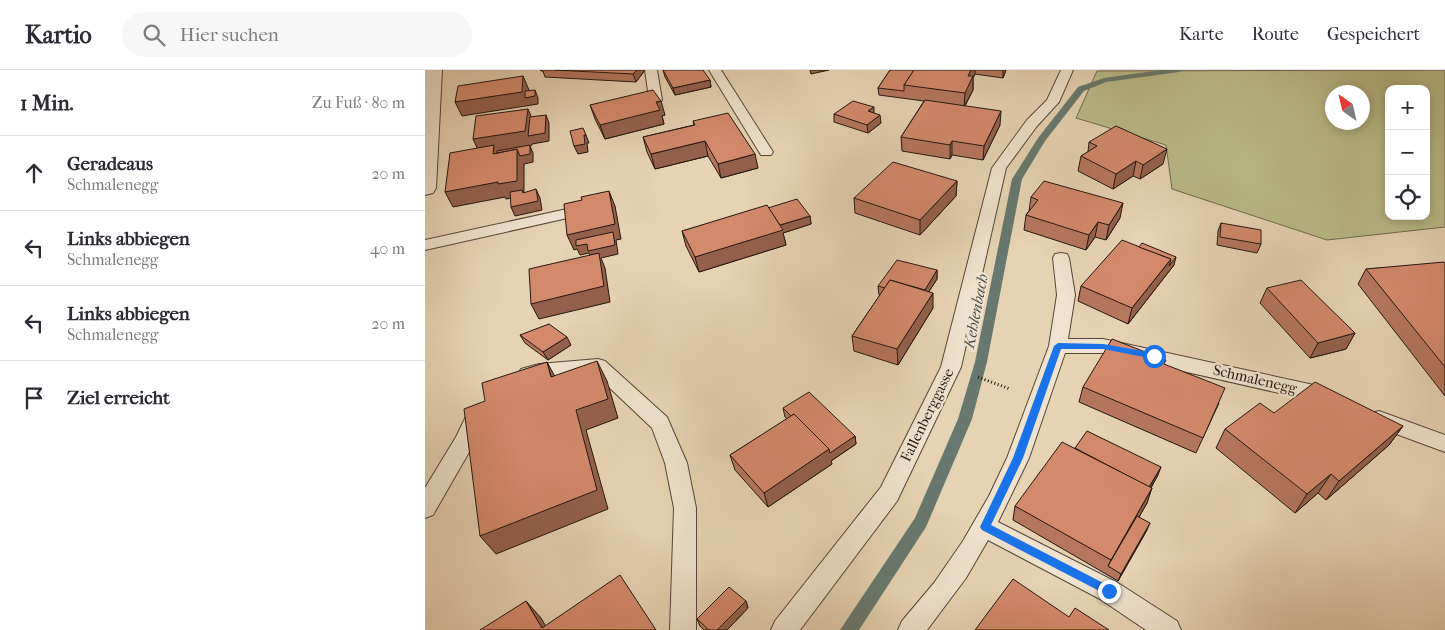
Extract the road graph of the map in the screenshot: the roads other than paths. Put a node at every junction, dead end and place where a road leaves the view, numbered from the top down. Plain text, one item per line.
1 (433, 70) edge
2 (651, 70) edge
3 (715, 70) edge
4 (1067, 70) edge
5 (627, 107) edge
6 (427, 126) edge
7 (766, 152) dead end
8 (425, 188) edge
9 (567, 214) edge
10 (425, 245) edge
11 (1061, 258) dead end
12 (1058, 346) junction
13 (512, 379) edge
14 (491, 396) edge
15 (1445, 444) edge
16 (425, 508) edge
17 (985, 527) junction
18 (683, 630) edge
19 (784, 630) edge
20 (911, 630) edge
21 (1168, 630) edge

1 - 6 street
2 - 5 lane
3 - 7 lane
4 - 19 lane, Fallenberggasse
6 - 8 street
9 - 10 lane
11 - 12 lane
12 - 15 lane, Schmalenegg
12 - 17 lane
13 - 18 lane
14 - 16 lane
17 - 20 lane
17 - 21 lane

